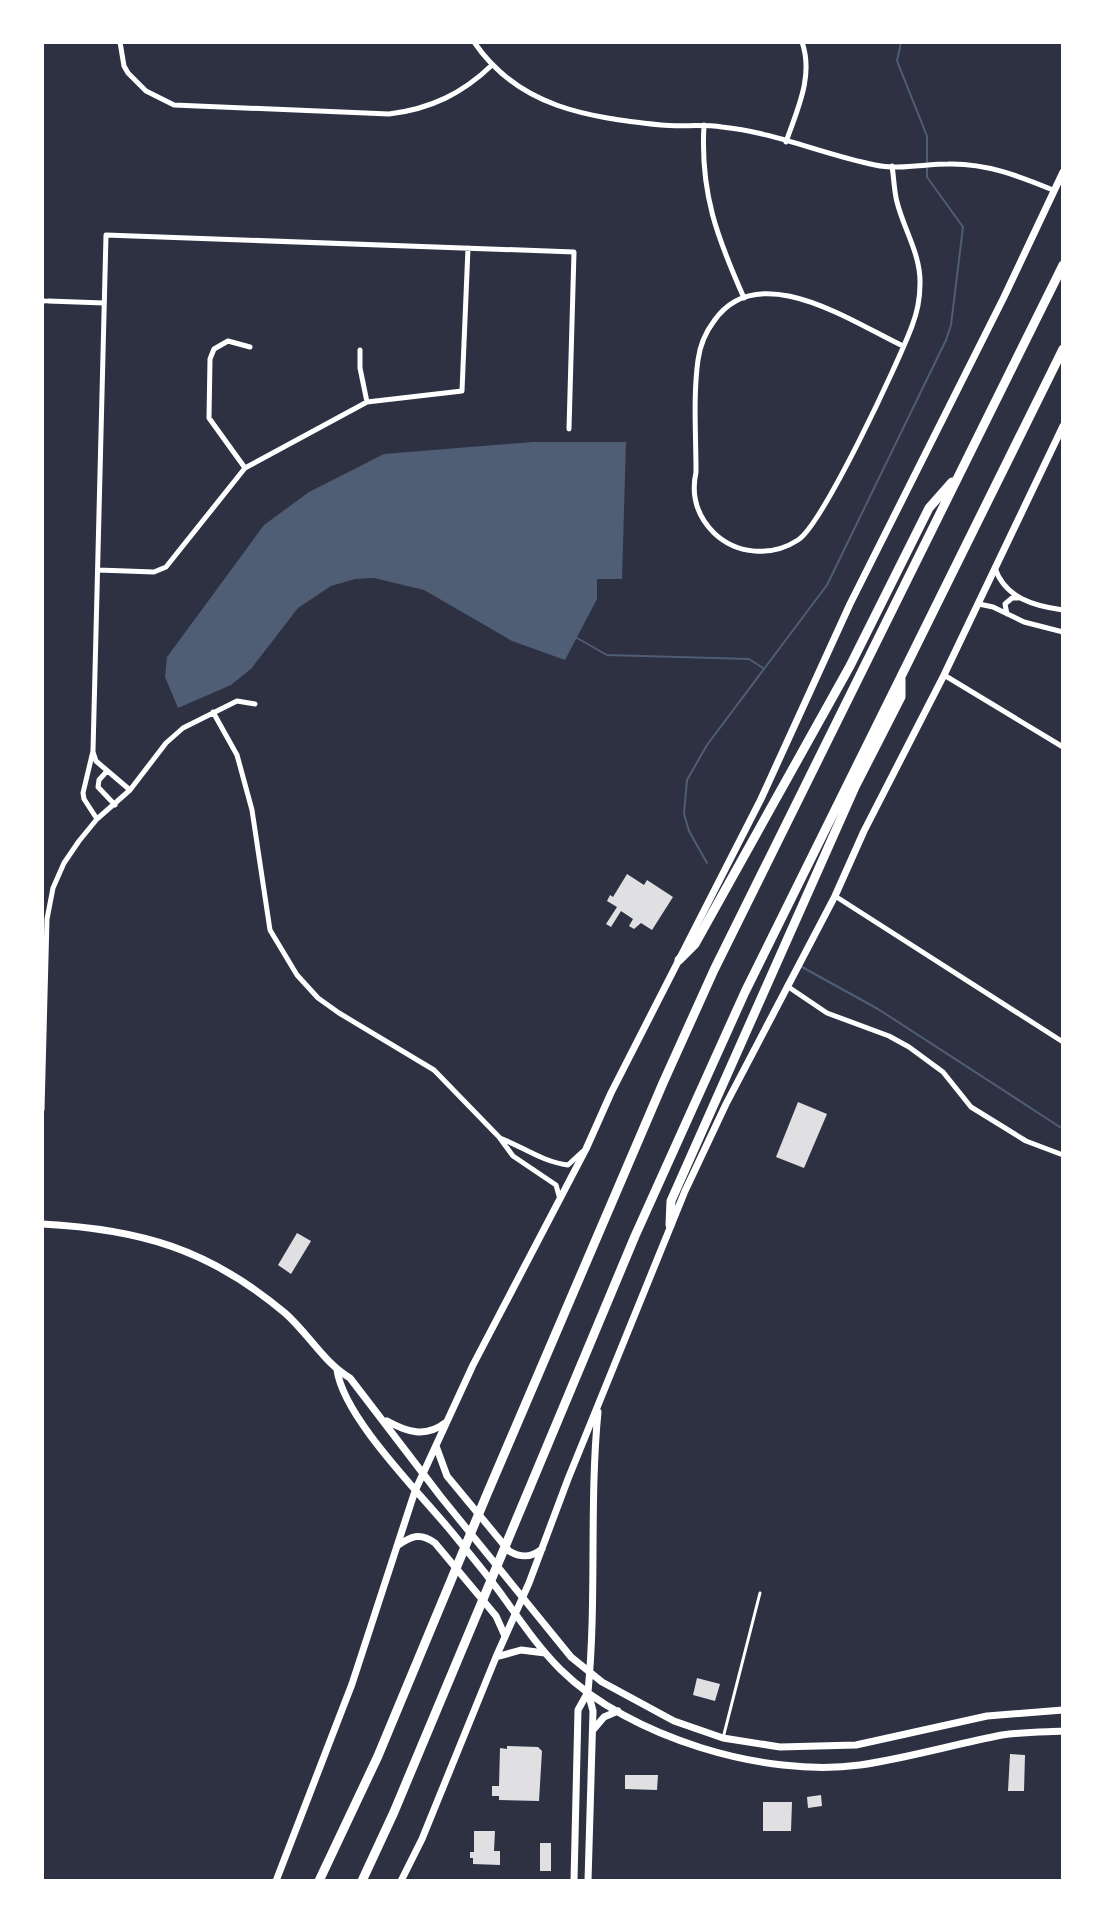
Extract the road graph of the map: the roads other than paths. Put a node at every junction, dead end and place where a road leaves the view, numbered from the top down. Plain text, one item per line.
1 (120, 42) edge
2 (474, 42) edge
3 (802, 42) edge
4 (492, 65) junction
5 (704, 125) junction
6 (786, 142) junction
7 (892, 166) junction
8 (1063, 172) edge
9 (1053, 190) junction
10 (468, 248) junction
11 (1063, 265) edge
12 (744, 298) junction
13 (45, 301) edge
14 (104, 303) junction
15 (903, 346) junction
16 (250, 347) dead end
17 (1063, 349) edge
18 (360, 350) dead end
19 (367, 402) junction
20 (1063, 426) edge
21 (569, 429) dead end
22 (245, 468) junction
23 (962, 470) junction
24 (995, 568) junction
25 (98, 570) junction
26 (1019, 597) junction
27 (978, 604) junction
28 (1063, 610) edge
29 (1007, 614) junction
30 (1063, 632) edge
31 (901, 675) junction
32 (944, 675) junction
33 (255, 704) dead end
34 (213, 712) junction
35 (1063, 747) edge
36 (93, 751) junction
37 (107, 771) junction
38 (130, 790) junction
39 (115, 805) junction
40 (97, 819) junction
41 (835, 896) junction
42 (679, 960) junction
43 (787, 986) junction
44 (1063, 1042) edge
45 (42, 1110) edge
46 (499, 1137) junction
47 (586, 1149) junction
48 (1063, 1155) edge
49 (560, 1199) junction
50 (42, 1224) edge
51 (670, 1225) junction
52 (337, 1370) junction
53 (599, 1402) junction
54 (382, 1419) junction
55 (447, 1422) junction
56 (436, 1446) junction
57 (423, 1473) junction
58 (415, 1491) junction
59 (397, 1546) junction
60 (543, 1547) junction
61 (760, 1593) dead end
62 (523, 1600) junction
63 (515, 1614) junction
64 (505, 1636) junction
65 (546, 1653) junction
66 (496, 1657) junction
67 (590, 1673) junction
68 (588, 1692) junction
69 (1063, 1710) edge
70 (618, 1711) junction
71 (1003, 1714) junction
72 (593, 1730) junction
73 (1063, 1731) edge
74 (1004, 1735) junction
75 (723, 1738) junction
76 (856, 1745) junction
77 (857, 1765) junction
78 (276, 1881) edge
79 (319, 1881) edge
80 (362, 1881) edge
81 (401, 1881) edge
82 (574, 1881) edge
83 (588, 1881) edge

1 - 4 street
2 - 4 street
3 - 6 street
4 - 5 street
5 - 6 street
5 - 12 street
6 - 7 street
7 - 9 street
7 - 15 street
8 - 9 main road
9 - 42 main road
10 - 14 street
10 - 19 street
10 - 21 street
11 - 23 highway
12 - 15 street
12 - 15 street
13 - 14 street
14 - 25 street
16 - 22 street
17 - 31 highway
18 - 19 street
19 - 22 street
20 - 24 main road
22 - 25 street
23 - 42 highway
23 - 79 highway
24 - 26 street
24 - 27 main road
25 - 36 street
26 - 28 street
26 - 29 street
27 - 29 street
27 - 32 main road
29 - 30 street
31 - 51 highway
31 - 80 highway
32 - 35 street
32 - 41 main road
33 - 34 street
34 - 38 street
34 - 46 street
36 - 37 street
36 - 40 street
37 - 38 street
37 - 39 street
38 - 39 street
39 - 40 street
40 - 45 street
41 - 43 main road
41 - 44 street
42 - 47 main road
43 - 48 street
43 - 51 main road
46 - 47 street
46 - 49 street
47 - 49 main road
49 - 55 main road
50 - 52 main road
51 - 53 main road
52 - 54 main road
52 - 58 main road
53 - 60 main road
53 - 67 main road
54 - 55 main road
54 - 57 main road
55 - 56 main road
56 - 57 main road
56 - 60 main road
57 - 58 main road
57 - 62 main road
58 - 59 main road
58 - 63 main road
59 - 64 main road
59 - 78 main road
60 - 62 main road
61 - 75 lane
62 - 63 main road
62 - 67 main road
63 - 64 main road
63 - 65 main road
64 - 66 main road
65 - 66 main road
65 - 68 main road
66 - 81 main road
67 - 68 main road
67 - 75 main road
68 - 70 main road
68 - 72 main road
68 - 82 main road
69 - 71 main road
70 - 72 main road
70 - 77 main road
71 - 74 main road
71 - 76 main road
72 - 83 main road
73 - 74 main road
74 - 77 main road
75 - 76 main road
76 - 77 main road

